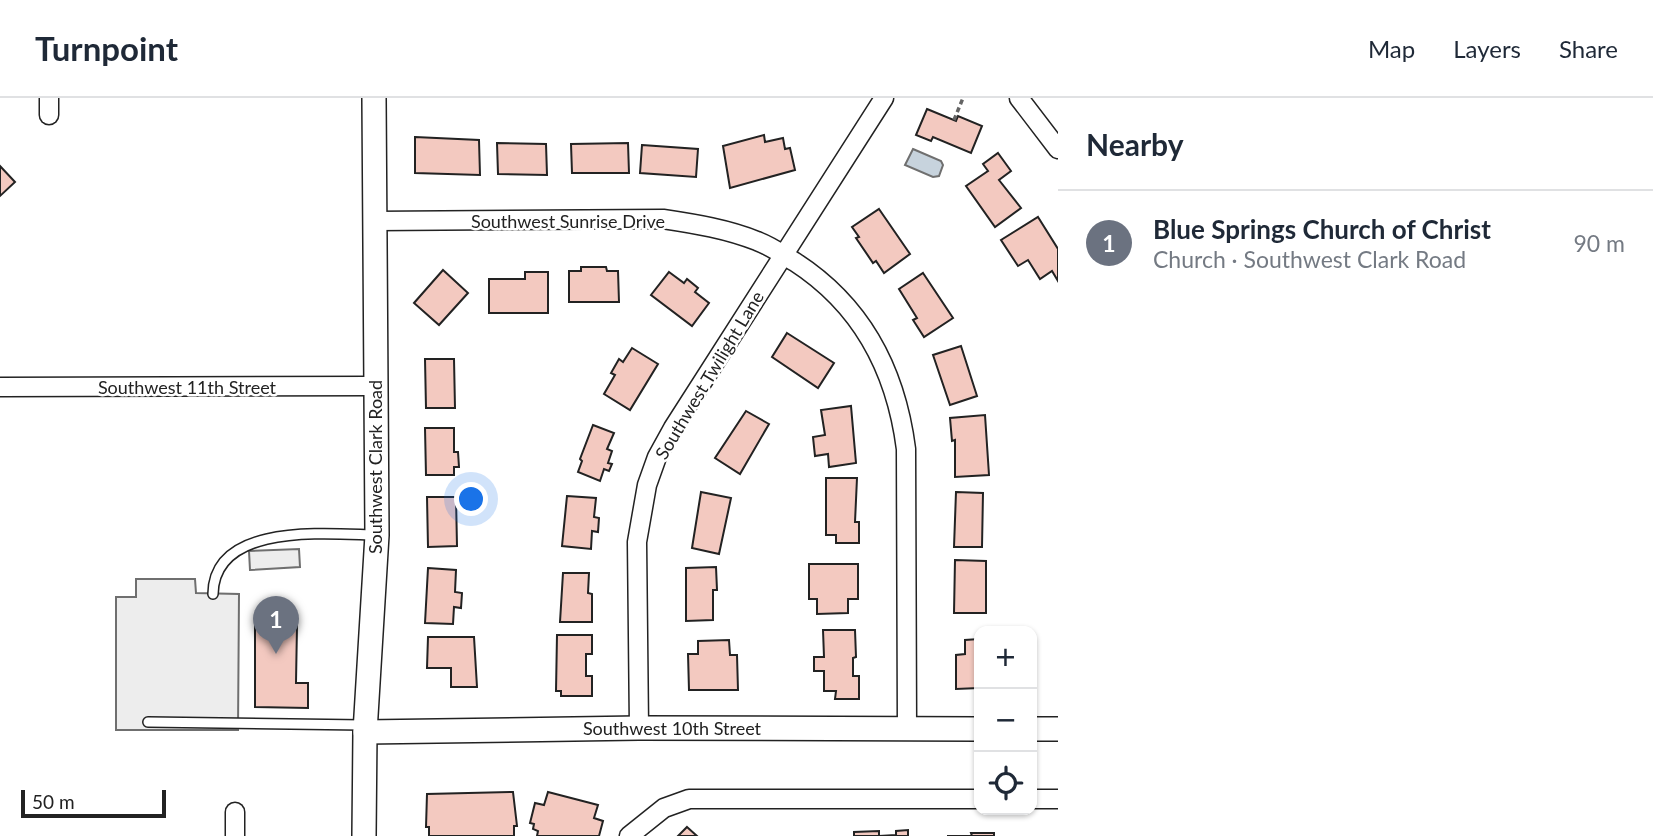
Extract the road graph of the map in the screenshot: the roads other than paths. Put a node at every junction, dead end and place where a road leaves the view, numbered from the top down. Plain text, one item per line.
1 (374, 98) edge
2 (884, 98) edge
3 (1019, 98) edge
4 (1058, 149) edge
5 (374, 221) junction
6 (783, 254) junction
7 (375, 386) junction
8 (0, 387) edge
9 (377, 535) junction
10 (213, 594) dead end
11 (148, 722) dead end
12 (639, 727) junction
13 (365, 728) junction
14 (906, 728) junction
15 (974, 729) edge
16 (1037, 729) edge
17 (1058, 729) edge
18 (974, 799) edge
19 (1037, 799) edge
20 (1058, 799) edge
21 (235, 812) dead end
22 (235, 836) edge
23 (364, 836) edge
24 (629, 836) edge

1 - 5 street, Southwest Clark Road
2 - 6 street, Southwest Twilight Lane
3 - 4 street
5 - 6 street, Southwest Sunrise Drive
5 - 7 street, Southwest Clark Road
6 - 12 street, Southwest Twilight Lane
6 - 14 street, Southwest Sunrise Drive
7 - 8 street, Southwest 11th Street
7 - 9 street, Southwest Clark Road
9 - 10 lane
9 - 13 street, Southwest Clark Road
11 - 13 lane
12 - 13 street, Southwest 10th Street
12 - 14 street, Southwest 10th Street
13 - 23 street, Southwest Clark Road
14 - 15 street, Southwest 10th Street
16 - 17 street
18 - 24 street
19 - 20 street
21 - 22 street

